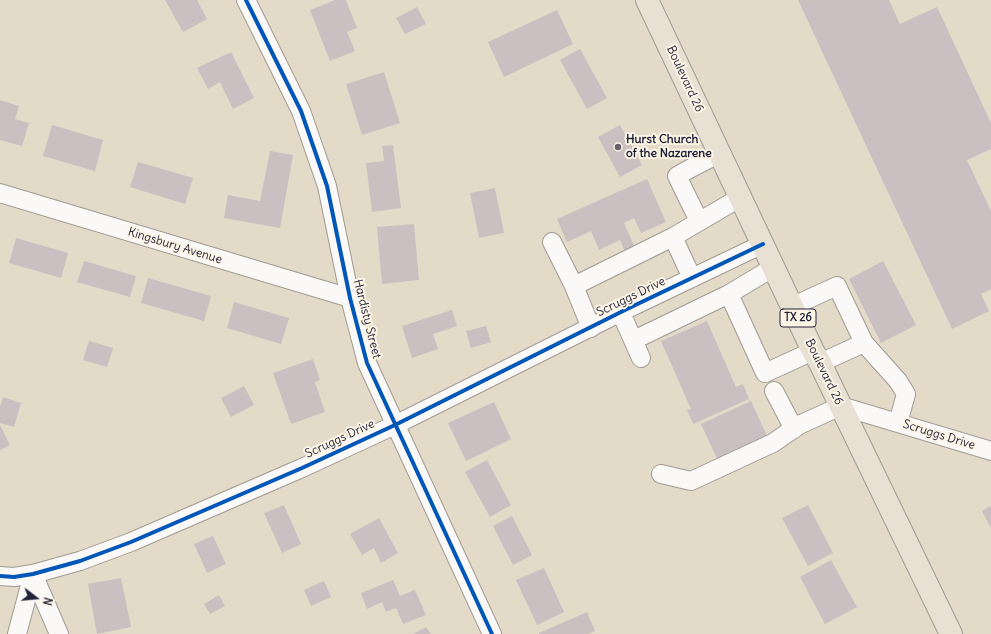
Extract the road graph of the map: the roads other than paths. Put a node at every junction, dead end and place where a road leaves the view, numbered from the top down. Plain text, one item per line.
1 (246, 0) edge
2 (647, 0) edge
3 (720, 153) junction
4 (0, 193) edge
5 (741, 197) junction
6 (699, 221) junction
7 (673, 237) junction
8 (552, 242) dead end
9 (763, 244) junction
10 (774, 267) junction
11 (692, 278) junction
12 (574, 286) junction
13 (729, 294) junction
14 (350, 298) junction
15 (793, 306) junction
16 (621, 313) junction
17 (591, 328) junction
18 (634, 340) junction
19 (864, 343) junction
20 (817, 357) junction
21 (641, 358) dead end
22 (774, 391) dead end
23 (841, 406) junction
24 (898, 423) junction
25 (395, 425) junction
26 (794, 429) junction
27 (991, 451) edge
28 (661, 474) dead end
29 (33, 574) junction
30 (0, 576) edge
31 (17, 634) edge
32 (59, 634) edge
33 (492, 634) edge
34 (951, 634) edge

1 - 14 street, Hardisty Street
2 - 3 main road, Boulevard 26 / TX 26
3 - 5 main road, Boulevard 26 / TX 26
3 - 6 street
4 - 14 street, Kingsbury Avenue
5 - 6 street
5 - 9 main road, Boulevard 26 / TX 26
6 - 7 street
7 - 11 street
7 - 12 street
8 - 12 street
9 - 10 main road, Boulevard 26 / TX 26
9 - 11 street, Scruggs Drive
10 - 13 street
10 - 15 main road, Boulevard 26 / TX 26
11 - 16 street, Scruggs Drive
12 - 17 street
13 - 18 street
13 - 20 street
14 - 25 street, Hardisty Street
15 - 19 street
15 - 20 main road, Boulevard 26 / TX 26
16 - 17 street, Scruggs Drive
16 - 18 street
17 - 25 street, Scruggs Drive
18 - 21 street
19 - 20 street
19 - 24 street
20 - 23 main road, Boulevard 26 / TX 26
22 - 26 street
23 - 24 street, Scruggs Drive
23 - 26 street
23 - 34 main road, Boulevard 26 / TX 26
24 - 27 street, Scruggs Drive
25 - 29 street, Scruggs Drive
25 - 33 street, Hardisty Street
26 - 28 street
29 - 30 street, Scruggs Drive
29 - 31 street
29 - 32 street

